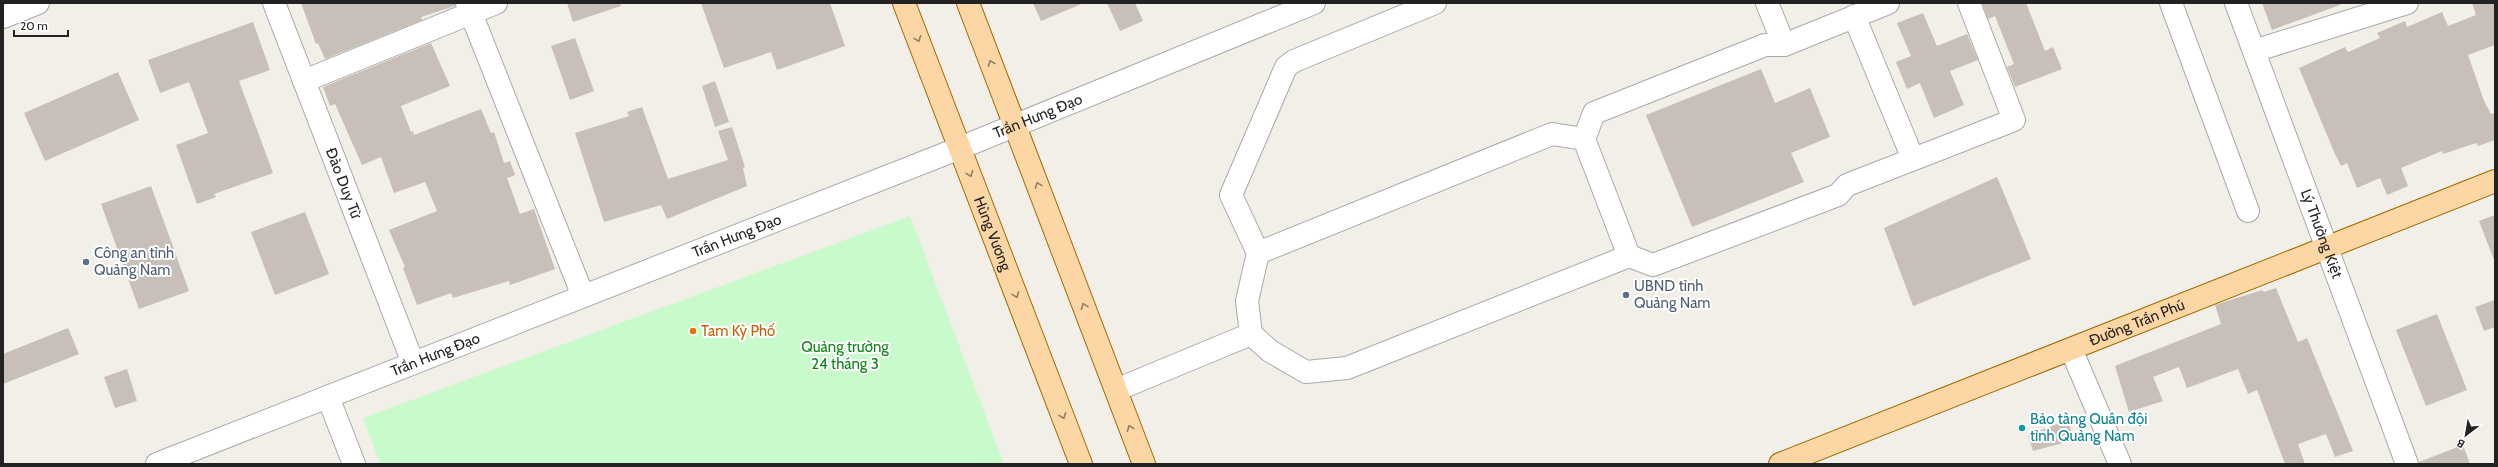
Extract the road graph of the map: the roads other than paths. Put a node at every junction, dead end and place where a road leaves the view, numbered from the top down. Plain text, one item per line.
1 (38, 3) edge
2 (274, 3) edge
3 (496, 3) edge
4 (904, 3) edge
5 (968, 3) edge
6 (1314, 3) edge
7 (1435, 3) edge
8 (1767, 3) edge
9 (1888, 3) edge
10 (1969, 3) edge
11 (2170, 3) edge
12 (2236, 3) edge
13 (2407, 3) edge
14 (469, 8) edge
15 (1854, 16) junction
16 (3, 17) edge
17 (1784, 46) junction
18 (2254, 52) junction
19 (304, 81) junction
20 (1015, 126) junction
21 (1584, 139) junction
22 (960, 148) junction
23 (1913, 159) junction
24 (2495, 181) edge
25 (2248, 211) dead end
26 (2326, 248) junction
27 (1258, 253) junction
28 (1630, 256) junction
29 (583, 296) junction
30 (1251, 334) junction
31 (2071, 349) junction
32 (413, 363) junction
33 (1116, 390) junction
34 (328, 397) junction
35 (157, 464) edge
36 (354, 464) edge
37 (1081, 464) edge
38 (1144, 464) edge
39 (1780, 464) edge
40 (2120, 464) edge
41 (2407, 464) edge

1 - 16 street
2 - 19 street, Đào Duy Từ
3 - 14 street
4 -> 22 main road, Hùng Vương
20 -> 5 main road
6 - 20 street, Trần Hưng Đạo
7 - 27 street
8 - 17 street
9 - 15 street
10 - 23 street
11 - 25 street
12 - 18 street, Lý Thường Kiệt
13 - 18 street
14 - 19 street
14 - 29 street
15 - 17 street
15 - 23 street
17 - 21 street
18 - 26 street, Lý Thường Kiệt
19 - 32 street, Đào Duy Từ
20 - 22 street, Trần Hưng Đạo
33 -> 20 main road
21 - 27 street
21 - 28 street
22 - 29 street, Trần Hưng Đạo
22 -> 37 main road, Hùng Vương
23 - 28 street
24 - 26 main road, Đường Trần Phú
26 - 31 main road, Đường Trần Phú
26 - 41 street, Lý Thường Kiệt
27 - 30 street
28 - 30 street
29 - 32 street, Trần Hưng Đạo
30 - 33 street
31 - 39 main road, Đường Trần Phú
31 - 40 street
32 - 34 street, Trần Hưng Đạo
38 -> 33 main road
34 - 35 street, Trần Hưng Đạo
34 - 36 street

